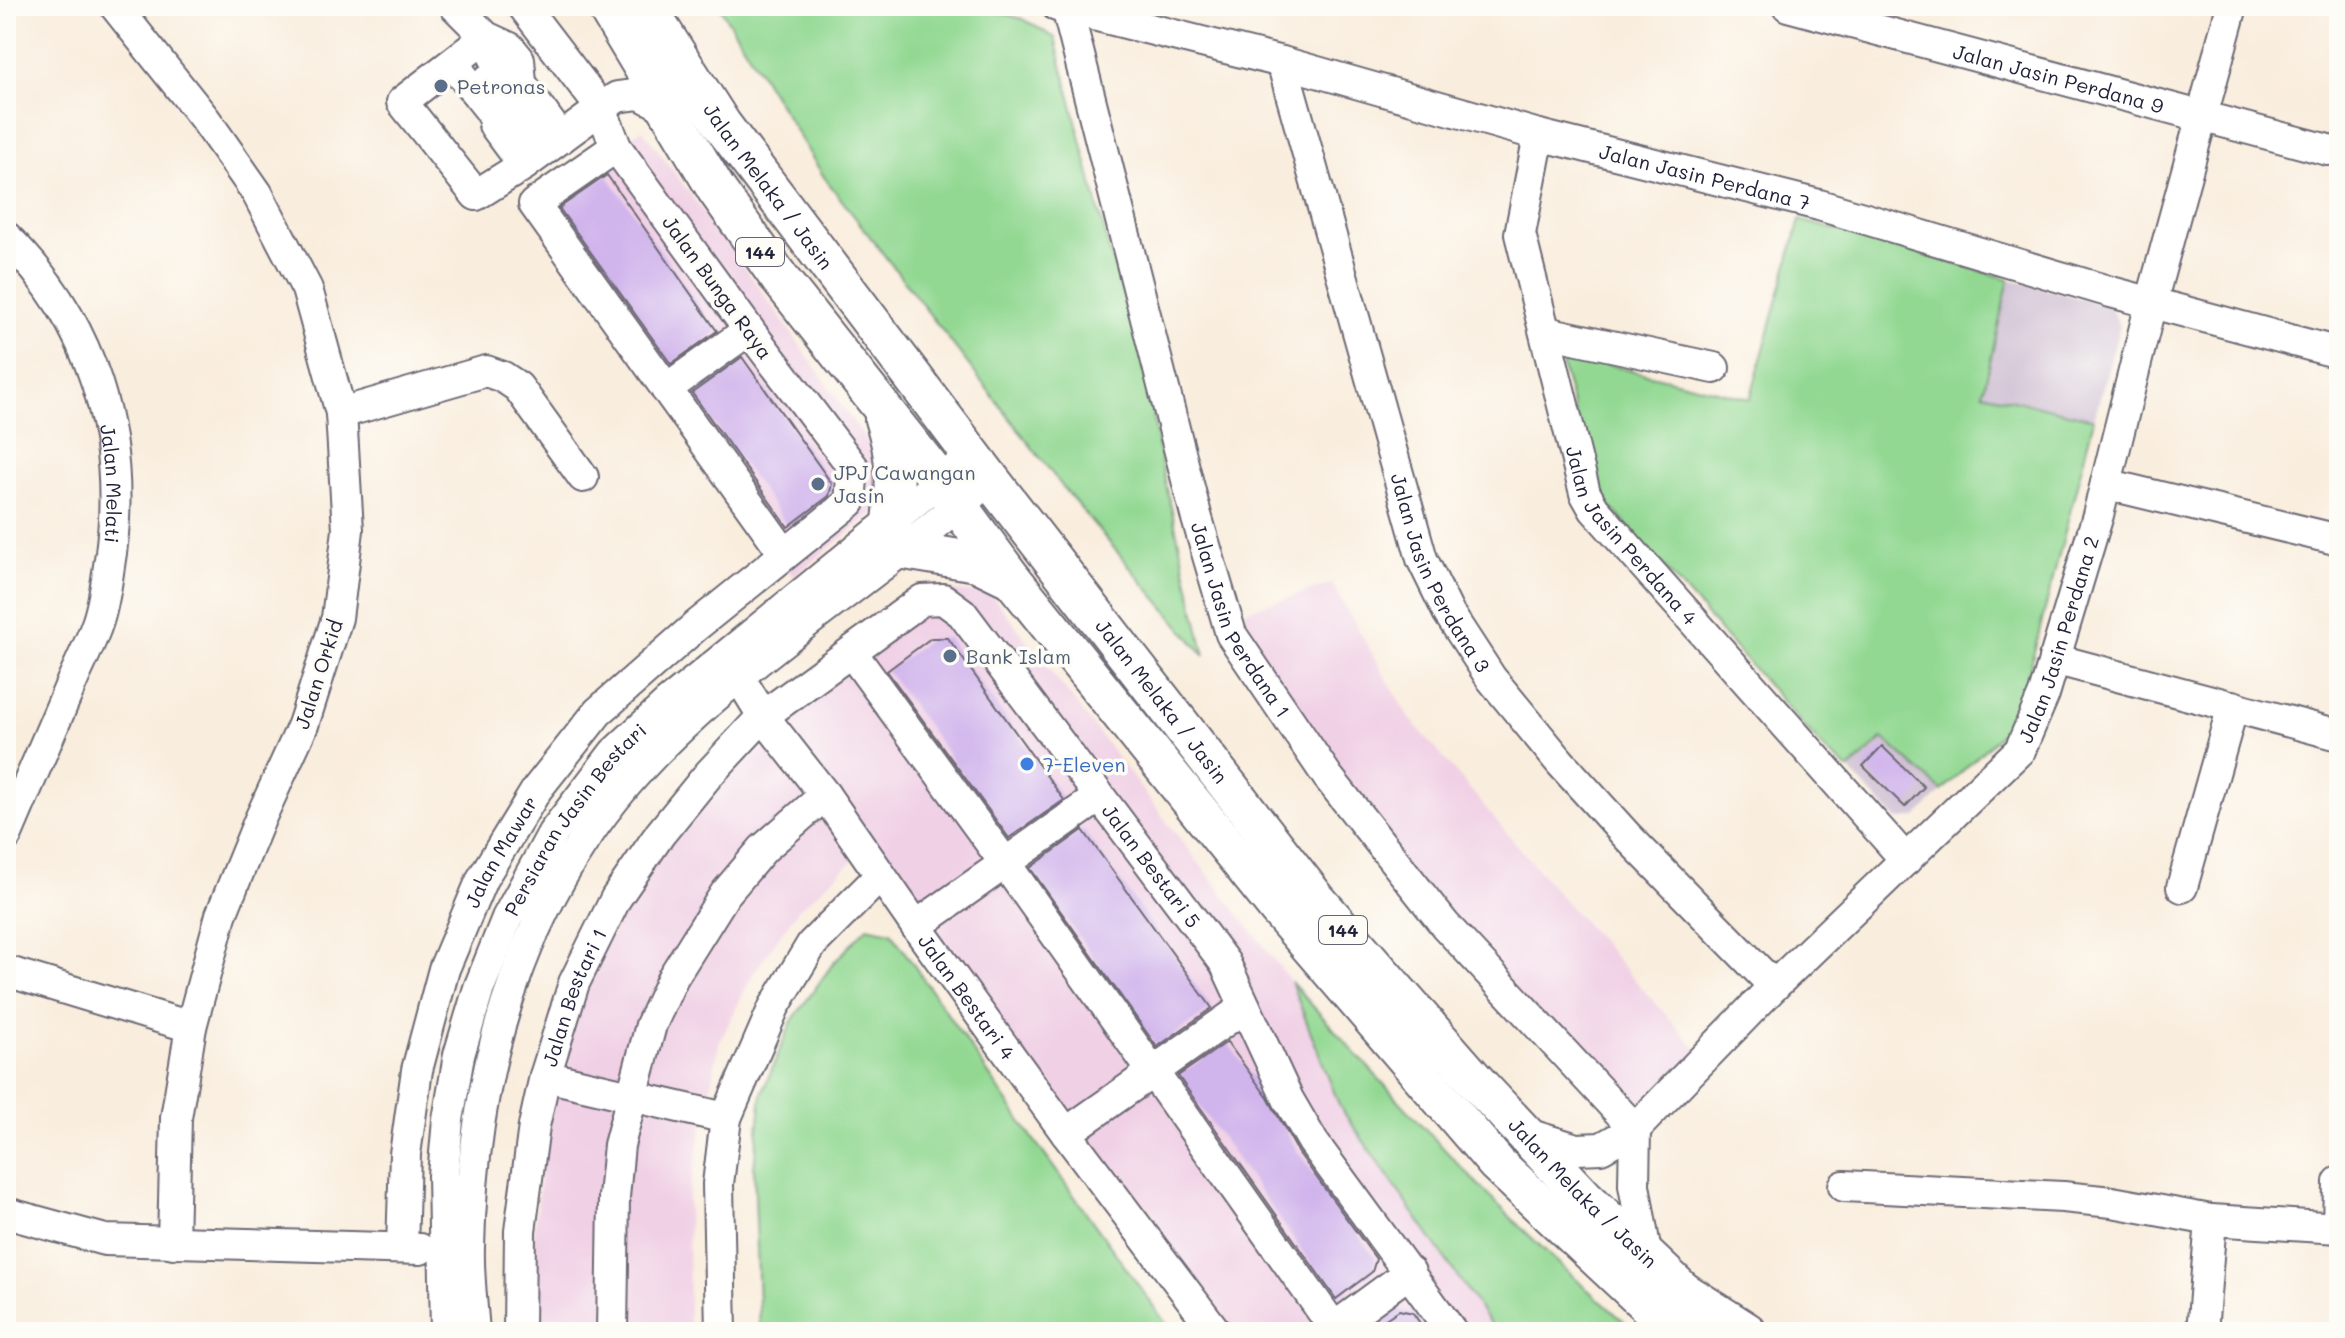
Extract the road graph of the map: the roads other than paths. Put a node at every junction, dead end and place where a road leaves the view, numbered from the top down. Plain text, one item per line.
1 (115, 6) edge
2 (455, 6) edge
3 (523, 6) edge
4 (606, 6) edge
5 (646, 6) edge
6 (1788, 6) edge
7 (2232, 6) edge
8 (1064, 7) edge
9 (462, 56) junction
10 (1282, 62) junction
11 (601, 108) junction
12 (668, 109) junction
13 (2201, 118) junction
14 (1539, 135) junction
15 (616, 147) junction
16 (2328, 150) dead end
17 (543, 151) junction
18 (6, 237) edge
19 (2151, 303) junction
20 (749, 330) junction
21 (1546, 332) junction
22 (2339, 353) edge
23 (1714, 368) dead end
24 (666, 389) junction
25 (880, 406) junction
26 (341, 413) junction
27 (982, 468) junction
28 (583, 477) dead end
29 (2106, 484) junction
30 (949, 494) junction
31 (898, 536) junction
32 (2339, 540) edge
33 (784, 553) junction
34 (1012, 579) junction
35 (852, 653) junction
36 (2054, 659) junction
37 (730, 667) junction
38 (2233, 706) junction
39 (763, 716) junction
40 (2339, 735) edge
41 (825, 795) junction
42 (1099, 797) junction
43 (6, 836) edge
44 (1906, 860) junction
45 (1005, 863) junction
46 (880, 876) junction
47 (2182, 887) dead end
48 (916, 926) junction
49 (6, 971) edge
50 (1774, 986) junction
51 (1245, 1007) junction
52 (191, 1027) junction
53 (1154, 1073) junction
54 (545, 1076) junction
55 (630, 1096) junction
56 (726, 1118) junction
57 (1635, 1129) junction
58 (1066, 1133) junction
59 (1524, 1133) junction
60 (2339, 1182) edge
61 (1844, 1186) dead end
62 (6, 1213) edge
63 (2211, 1220) junction
64 (2339, 1228) edge
65 (173, 1243) junction
66 (402, 1248) junction
67 (456, 1250) junction
68 (1647, 1259) junction
69 (1410, 1272) junction
70 (1333, 1330) edge
71 (446, 1332) edge
72 (474, 1332) edge
73 (519, 1332) edge
74 (612, 1332) edge
75 (721, 1332) edge
76 (1216, 1332) edge
77 (1452, 1332) edge
78 (1684, 1332) edge
79 (1747, 1332) edge
80 (2202, 1332) edge

1 - 26 street, Jalan Orkid
2 - 9 street
3 - 11 street, Jalan Bunga Raya
4 - 12 main road, Jalan Melaka / Jasin / 144
5 - 27 main road, Jalan Melaka / Jasin / 144
6 - 13 street, Jalan Jasin Perdana 9
7 - 13 street, Jalan Jasin Perdana 2
8 - 10 street, Jalan Jasin Perdana 7
8 - 57 street, Jalan Jasin Perdana 1
9 - 17 street
9 - 17 street
9 - 17 street
9 - 17 street
10 - 14 street, Jalan Jasin Perdana 7
10 - 50 street, Jalan Jasin Perdana 3
11 - 12 street
11 - 15 street, Jalan Bunga Raya
11 - 17 street
12 - 25 main road, Jalan Melaka / Jasin / 144
13 - 16 street, Jalan Jasin Perdana 9
13 - 19 street, Jalan Jasin Perdana 2
14 - 19 street, Jalan Jasin Perdana 7
14 - 21 street, Jalan Jasin Perdana 4
15 - 20 street, Jalan Bunga Raya
15 - 24 street
18 - 43 street, Jalan Melati
19 - 22 street, Jalan Jasin Perdana 7
19 - 29 street, Jalan Jasin Perdana 2
20 - 24 street
20 - 33 street, Jalan Bunga Raya
21 - 23 street
21 - 44 street, Jalan Jasin Perdana 4
24 - 33 street
25 - 30 main road, Jalan Melaka / Jasin / 144
25 - 31 main road
26 - 28 street
26 - 52 street, Jalan Orkid
27 - 30 street, Persiaran Jasin Bestari
27 - 59 main road, Jalan Melaka / Jasin / 144
29 - 32 street
29 - 36 street, Jalan Jasin Perdana 2
30 - 31 street, Persiaran Jasin Bestari
30 - 34 main road, Jalan Melaka / Jasin / 144
31 - 34 main road
31 - 37 street, Persiaran Jasin Bestari
33 - 66 street, Jalan Mawar
34 - 78 main road, Jalan Melaka / Jasin / 144
35 - 39 street, Jalan Bestari 5
35 - 42 street, Jalan Bestari 5
35 - 45 street
36 - 38 street
36 - 44 street, Jalan Jasin Perdana 2
37 - 39 street, Jalan Bestari 4
37 - 67 street, Persiaran Jasin Bestari
38 - 40 street
38 - 47 street
39 - 41 street, Jalan Bestari 4
39 - 54 street, Jalan Bestari 1
41 - 46 street, Jalan Bestari 4
41 - 55 street
42 - 45 street
42 - 51 street, Jalan Bestari 5
44 - 50 street, Jalan Jasin Perdana 2
45 - 48 street
45 - 53 street
46 - 48 street, Jalan Bestari 4
46 - 56 street
48 - 58 street, Jalan Bestari 4
49 - 52 street
50 - 57 street, Jalan Jasin Perdana 2
51 - 53 street
51 - 69 street, Jalan Bestari 5
52 - 65 street, Jalan Orkid
53 - 58 street
53 - 70 street
54 - 55 street
54 - 73 street, Jalan Bestari 1
55 - 56 street
55 - 74 street
56 - 75 street
57 - 59 street, Jalan Jasin Perdana 2
57 - 68 street
58 - 76 street, Jalan Bestari 4
59 - 68 main road, Jalan Melaka / Jasin / 144
60 - 64 street
61 - 63 street
62 - 65 street
63 - 64 street
63 - 80 street
65 - 66 street
66 - 67 street
67 - 71 street, Persiaran Jasin Bestari
67 - 72 street, Persiaran Jasin Bestari
68 - 79 main road, Jalan Melaka / Jasin / 144
69 - 70 street
69 - 77 street, Jalan Bestari 5

